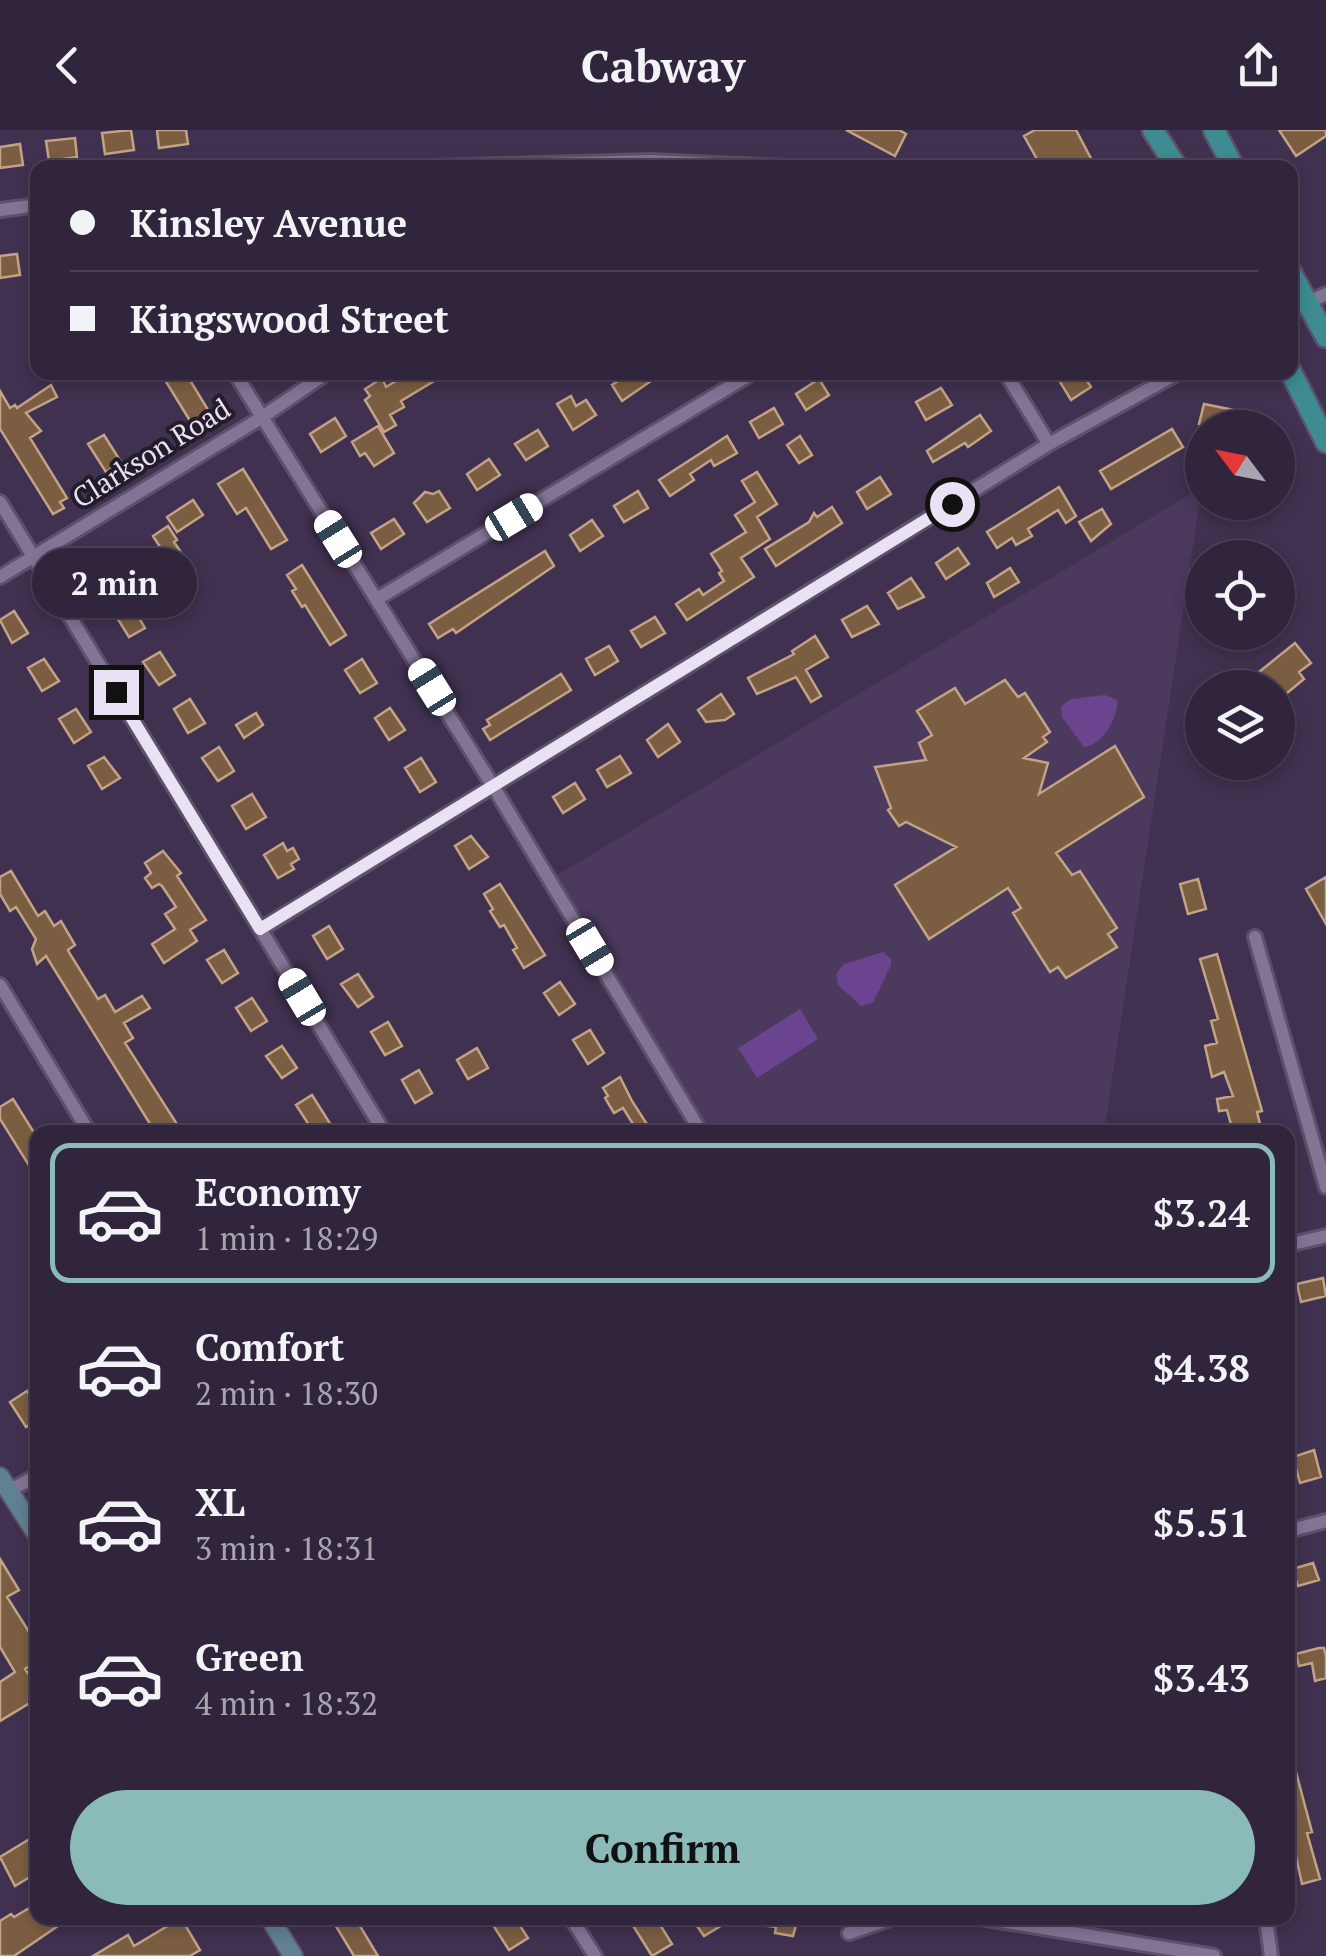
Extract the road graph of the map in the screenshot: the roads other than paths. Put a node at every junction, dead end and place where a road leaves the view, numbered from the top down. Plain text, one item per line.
1 (1153, 130) edge
2 (1214, 130) edge
3 (1172, 160) edge
4 (1230, 160) edge
5 (30, 206) edge
6 (0, 210) edge
7 (1308, 303) edge
8 (1326, 337) edge
9 (239, 380) edge
10 (316, 380) edge
11 (741, 380) edge
12 (1010, 380) edge
13 (1165, 380) edge
14 (1295, 380) edge
15 (261, 418) junction
16 (1326, 442) edge
17 (1049, 444) junction
18 (0, 502) edge
19 (34, 557) junction
20 (0, 578) edge
21 (377, 599) junction
22 (493, 786) junction
23 (260, 929) junction
24 (1255, 936) dead end
25 (0, 985) edge
26 (85, 1125) edge
27 (380, 1125) edge
28 (698, 1125) edge
29 (1326, 1187) edge
30 (1326, 1236) edge
31 (1295, 1243) edge
32 (30, 1476) edge
33 (5, 1484) edge
34 (1326, 1522) edge
35 (30, 1523) edge
36 (1295, 1529) edge
37 (274, 1925) edge
38 (575, 1925) edge
39 (872, 1925) edge
40 (1023, 1925) edge
41 (1267, 1925) edge
42 (849, 1933) dead end
43 (293, 1956) edge
44 (595, 1956) edge
45 (1214, 1956) edge
46 (1272, 1956) edge

1 - 3 main road
2 - 4 main road
5 - 6 street
7 - 8 main road
9 - 15 street
10 - 15 street, Clarkson Road
11 - 21 street
12 - 17 street
13 - 17 street
14 - 16 main road
15 - 19 street, Clarkson Road
15 - 21 street
17 - 22 street
18 - 19 street
19 - 20 street, Clarkson Road
19 - 23 street
21 - 22 street
22 - 23 street
22 - 28 street
23 - 27 street
24 - 29 street
25 - 26 street
30 - 31 street
32 - 33 street
33 - 35 street
34 - 36 street
37 - 43 street
38 - 44 street
39 - 42 street
40 - 45 street
41 - 46 street

